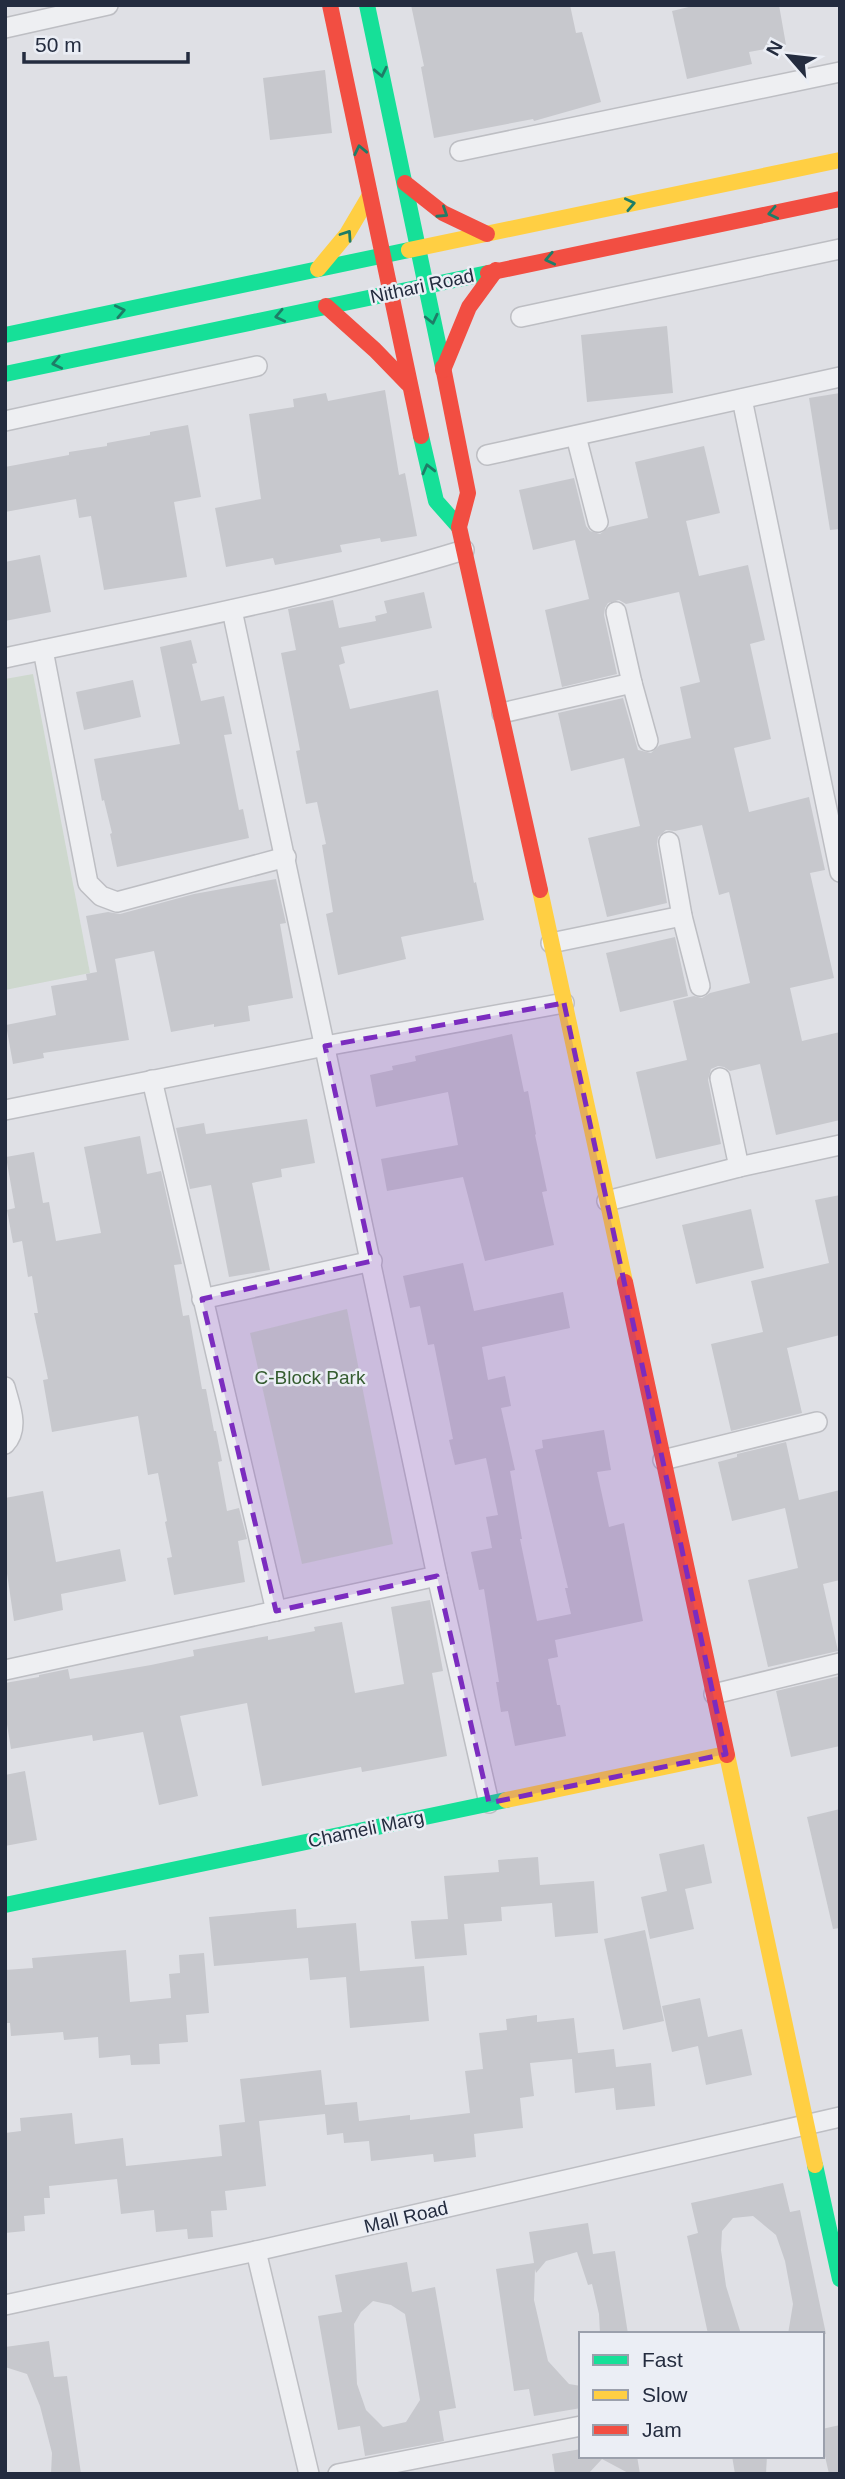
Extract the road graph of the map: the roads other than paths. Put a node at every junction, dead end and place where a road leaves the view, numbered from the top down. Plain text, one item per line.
1 (108, 5) edge
2 (330, 5) edge
3 (367, 5) edge
4 (5, 28) edge
5 (840, 72) edge
6 (460, 151) dead end
7 (840, 160) edge
8 (405, 183) junction
9 (370, 195) junction
10 (840, 199) edge
11 (487, 234) junction
12 (418, 248) junction
13 (840, 248) edge
14 (383, 255) junction
15 (318, 269) junction
16 (496, 270) junction
17 (425, 287) junction
18 (389, 294) junction
19 (326, 306) junction
20 (521, 317) dead end
21 (5, 335) edge
22 (257, 366) dead end
23 (443, 371) junction
24 (5, 374) edge
25 (840, 377) edge
26 (408, 384) junction
27 (742, 398) junction
28 (5, 421) edge
29 (576, 436) junction
30 (487, 455) dead end
31 (598, 522) dead end
32 (459, 527) junction
33 (464, 550) junction
34 (232, 610) junction
35 (616, 611) dead end
36 (43, 650) junction
37 (5, 658) edge
38 (632, 683) junction
39 (502, 713) junction
40 (648, 741) dead end
41 (669, 842) dead end
42 (286, 858) junction
43 (840, 872) edge
44 (682, 916) junction
45 (551, 943) junction
46 (700, 986) dead end
47 (564, 1003) junction
48 (325, 1045) junction
49 (720, 1078) dead end
50 (152, 1080) junction
51 (5, 1110) edge
52 (840, 1145) edge
53 (739, 1167) junction
54 (607, 1201) junction
55 (372, 1261) junction
56 (202, 1299) junction
57 (5, 1387) edge
58 (817, 1422) dead end
59 (5, 1444) edge
60 (663, 1460) junction
61 (437, 1576) junction
62 (276, 1611) junction
63 (840, 1663) edge
64 (5, 1670) edge
65 (714, 1694) junction
66 (726, 1754) junction
67 (489, 1803) junction
68 (5, 1905) edge
69 (840, 2118) edge
70 (807, 2127) junction
71 (256, 2251) junction
72 (840, 2279) edge
73 (5, 2305) edge
74 (579, 2427) edge
75 (309, 2474) edge
76 (338, 2474) edge

1 - 4 street
9 -> 2 street
3 -> 8 street
5 - 6 street
11 -> 7 street, Nithari Road
8 -> 11 street
8 - 12 street
9 - 14 street
15 -> 9 street
10 -> 16 street, Nithari Road
11 - 12 street, Nithari Road
12 - 14 street, Nithari Road
12 - 17 street
13 - 20 street
14 - 15 street, Nithari Road
14 - 18 street
21 -> 15 street, Nithari Road
16 - 17 street, Nithari Road
16 - 23 street
17 - 18 street, Nithari Road
17 -> 23 street
18 - 19 street, Nithari Road
18 - 26 street
19 -> 24 street, Nithari Road
19 - 26 street
22 - 28 street
23 - 32 street
25 - 27 street
32 -> 26 street
27 - 29 street
27 - 43 street
29 - 30 street
29 - 31 street
32 - 33 street
33 - 34 street
33 - 39 street
34 - 36 street
34 - 42 street
35 - 38 street
36 - 37 street
36 - 42 street
38 - 39 street
38 - 40 street
39 - 45 street
41 - 44 street
42 - 48 street
44 - 45 street
44 - 46 street
45 - 47 street
47 - 48 street
47 - 54 street
48 - 50 street
48 - 55 street
49 - 53 street
50 - 51 street
50 - 56 street
52 - 53 street
53 - 54 street
54 - 60 street
55 - 56 street
55 - 61 street
56 - 62 street
57 - 59 street
58 - 60 street
60 - 65 street
61 - 62 street
61 - 67 street
62 - 64 street
63 - 65 street
65 - 66 street
66 - 67 street, Chameli Marg
66 - 70 street
67 - 68 street, Chameli Marg
69 - 70 street, Mall Road
70 - 71 street, Mall Road
70 - 72 street
71 - 73 street, Mall Road
71 - 75 street
74 - 76 street

